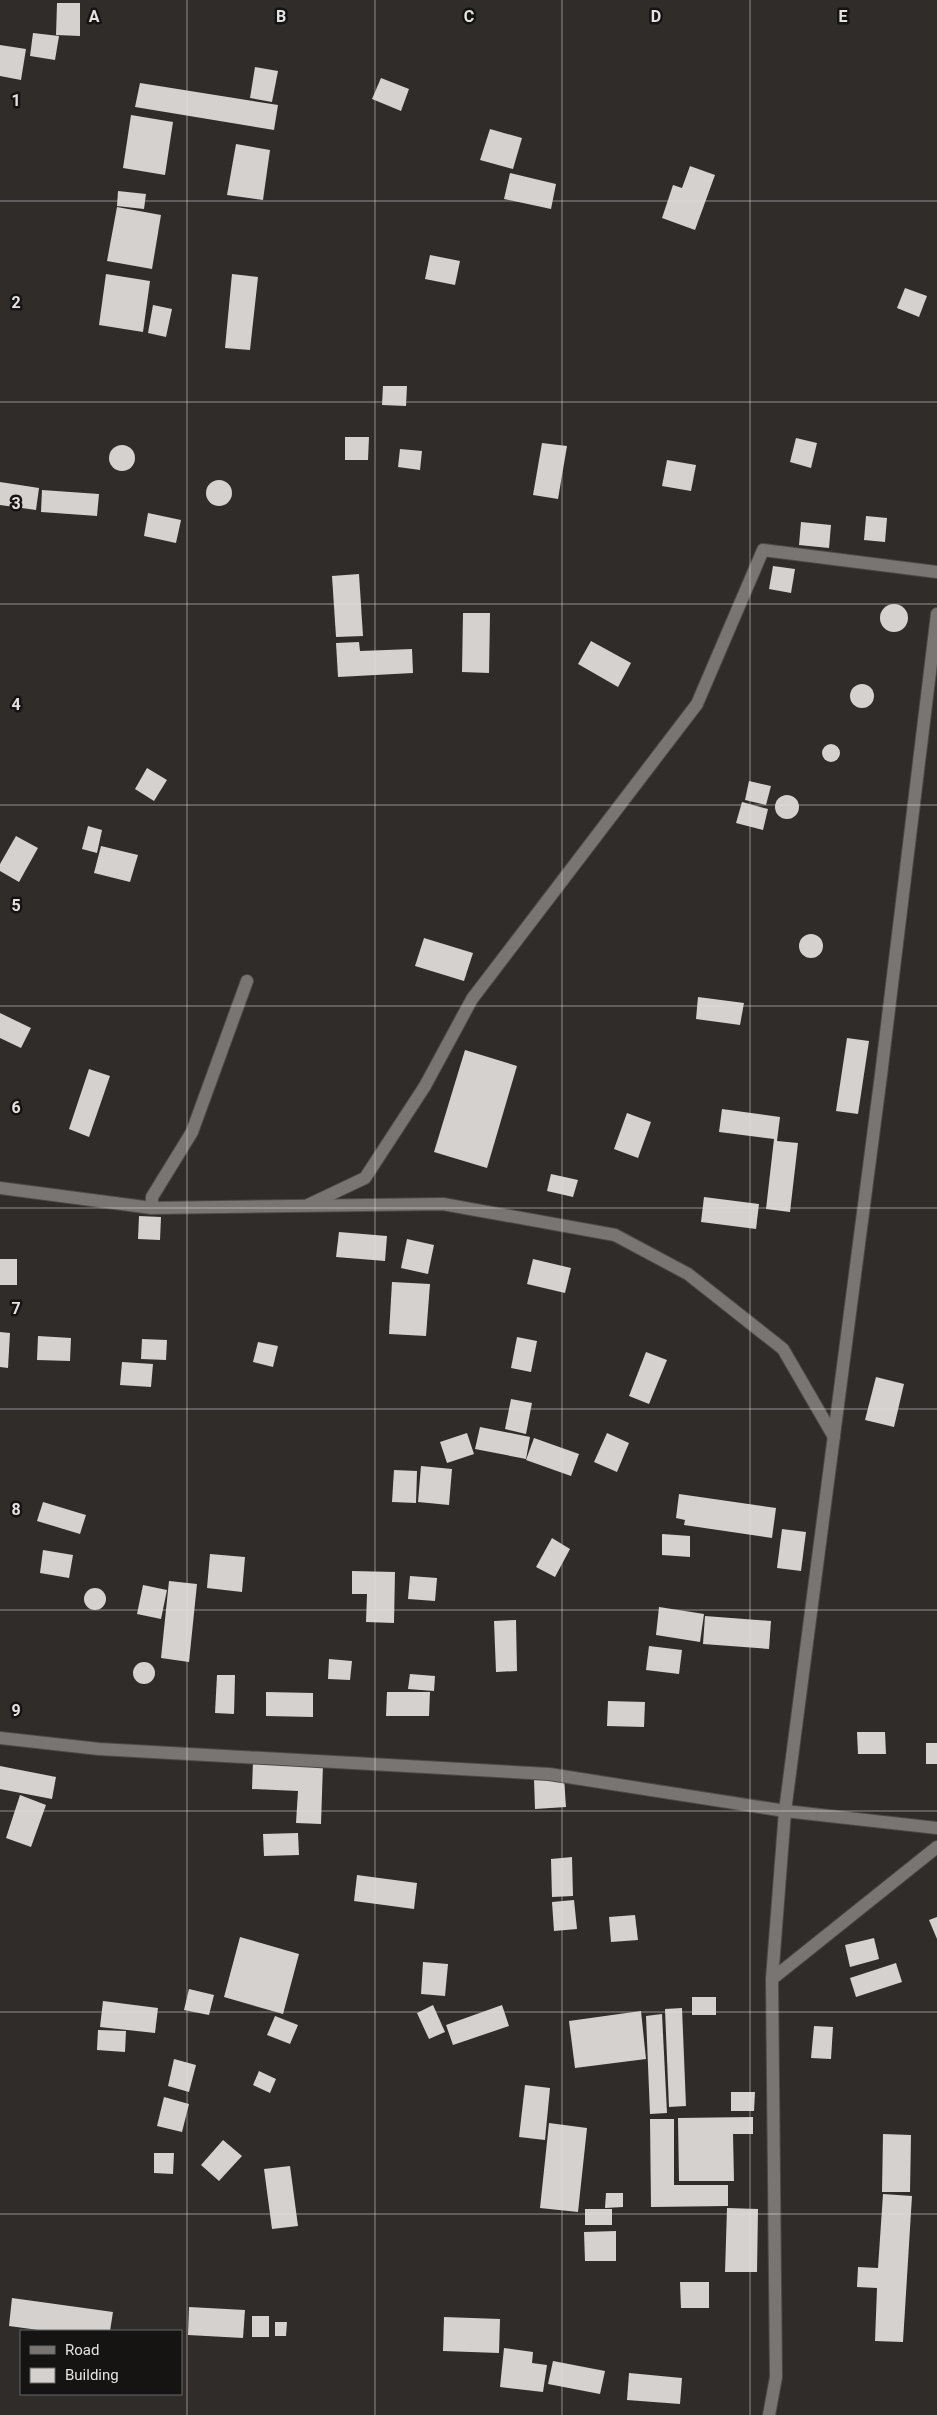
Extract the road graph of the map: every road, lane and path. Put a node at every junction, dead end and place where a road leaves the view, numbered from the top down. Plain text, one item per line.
1 (937, 572) edge
2 (937, 614) edge
3 (247, 981) dead end
4 (0, 1188) edge
5 (308, 1205) junction
6 (152, 1208) junction
7 (834, 1438) junction
8 (0, 1738) edge
9 (785, 1812) junction
10 (937, 1828) edge
11 (937, 1847) edge
12 (772, 1979) junction
13 (769, 2415) edge

1 - 5 street
2 - 7 street
3 - 6 street
4 - 6 street
5 - 6 street
5 - 7 street
7 - 9 street
8 - 9 street
9 - 10 street
9 - 12 street
11 - 12 street
12 - 13 street

